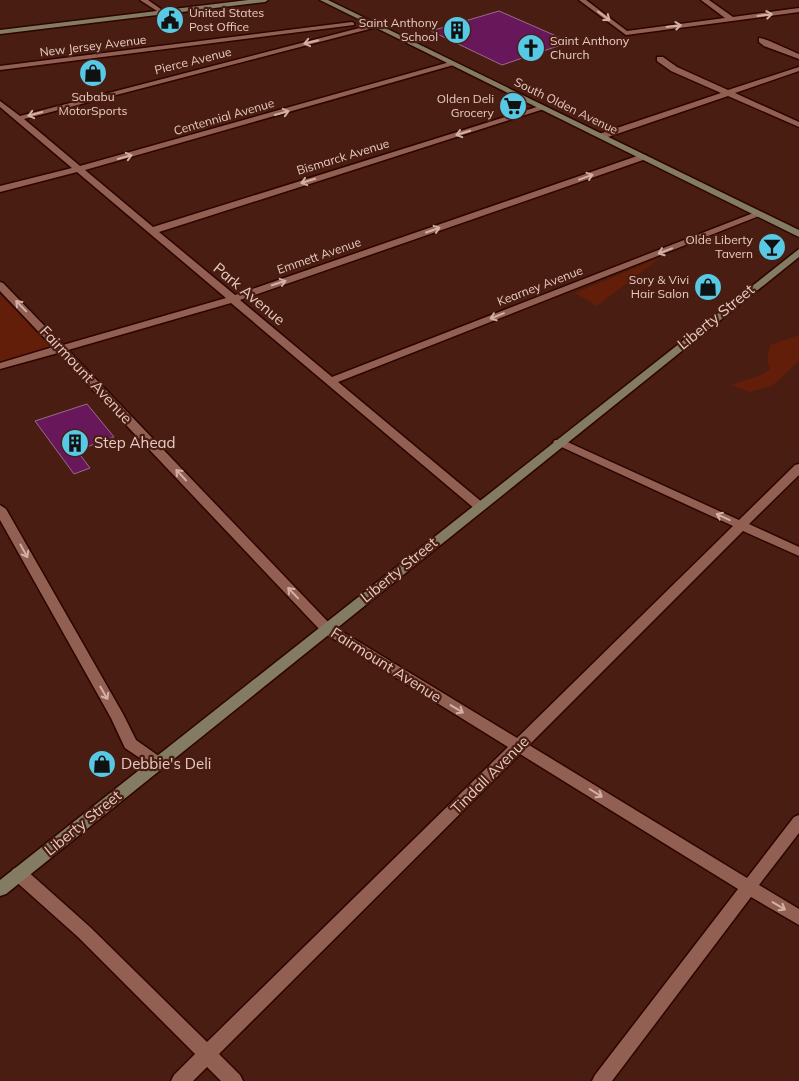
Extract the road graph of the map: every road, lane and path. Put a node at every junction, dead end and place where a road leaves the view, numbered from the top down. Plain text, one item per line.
1 (143, 0) edge
2 (265, 0) edge
3 (323, 0) edge
4 (582, 0) edge
5 (704, 0) edge
6 (799, 10) edge
7 (162, 12) junction
8 (732, 19) junction
9 (366, 21) junction
10 (375, 26) junction
11 (328, 28) junction
12 (1, 31) edge
13 (332, 37) junction
14 (762, 40) dead end
15 (799, 57) edge
16 (660, 59) dead end
17 (453, 64) junction
18 (0, 68) edge
19 (799, 69) edge
20 (728, 93) junction
21 (0, 103) edge
22 (543, 108) junction
23 (17, 119) junction
24 (799, 125) edge
25 (602, 136) junction
26 (643, 157) junction
27 (78, 170) junction
28 (0, 189) edge
29 (759, 214) junction
30 (151, 231) junction
31 (799, 234) edge
32 (799, 252) edge
33 (0, 285) edge
34 (233, 299) junction
35 (61, 348) junction
36 (0, 366) edge
37 (330, 381) junction
38 (559, 442) junction
39 (799, 468) edge
40 (479, 506) junction
41 (0, 509) edge
42 (742, 526) junction
43 (799, 552) edge
44 (326, 628) junction
45 (520, 746) junction
46 (158, 763) junction
47 (799, 821) edge
48 (19, 874) junction
49 (748, 887) junction
50 (0, 889) edge
51 (799, 918) edge
52 (207, 1055) junction
53 (180, 1081) edge
54 (234, 1081) edge
55 (602, 1081) edge

1 - 7 street
2 - 7 main road
3 - 9 main road, South Olden Avenue
4 -> 8 street
5 - 8 street
8 -> 6 street
7 - 12 main road
9 - 10 main road, South Olden Avenue
9 - 11 street, New Jersey Avenue
10 - 13 street, Pierce Avenue
10 - 17 main road, South Olden Avenue
11 - 13 street
11 - 18 street, New Jersey Avenue
13 -> 23 street, Pierce Avenue
14 - 15 street
16 - 20 street
17 - 22 main road, South Olden Avenue
27 -> 17 street, Centennial Avenue
19 - 20 street
20 - 24 street
20 - 25 street
21 - 23 street, Park Avenue
22 - 25 main road, South Olden Avenue
22 -> 30 street, Bismarck Avenue
23 - 27 street, Park Avenue
25 - 26 main road, South Olden Avenue
26 - 29 main road, South Olden Avenue
34 -> 26 street, Emmett Avenue
27 - 28 street, Centennial Avenue
27 - 30 street, Park Avenue
29 - 31 main road, South Olden Avenue
29 -> 37 street, Kearney Avenue
30 - 34 street, Park Avenue
32 - 38 main road, Liberty Street
35 -> 33 street, Fairmount Avenue
34 - 35 street, Emmett Avenue
34 - 37 street, Park Avenue
35 - 36 street, Emmett Avenue
44 -> 35 street, Fairmount Avenue
37 - 40 street, Park Avenue
38 - 40 main road, Liberty Street
42 -> 38 street
39 - 42 street, Tindall Avenue
40 - 44 main road, Liberty Street
41 -> 46 street
42 - 43 street
42 - 45 street, Tindall Avenue
44 -> 45 street, Fairmount Avenue
44 - 46 main road, Liberty Street
45 -> 49 street, Fairmount Avenue
45 - 52 street, Tindall Avenue
46 - 48 main road, Liberty Street
47 - 49 street
48 - 50 main road, Liberty Street
48 - 52 street
49 -> 51 street, Fairmount Avenue
49 - 55 street
52 - 53 street, Tindall Avenue
52 - 54 street

